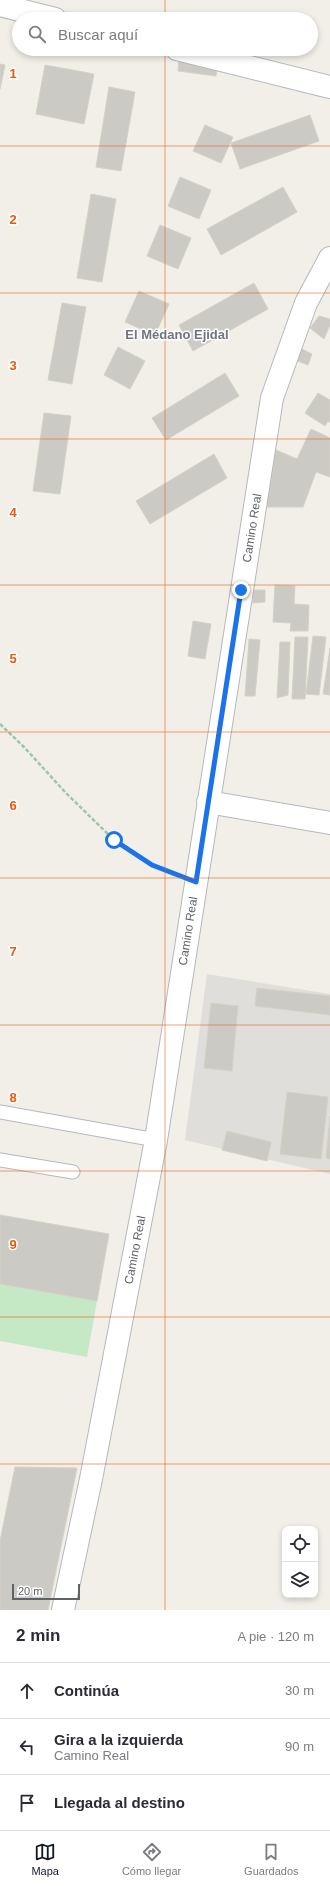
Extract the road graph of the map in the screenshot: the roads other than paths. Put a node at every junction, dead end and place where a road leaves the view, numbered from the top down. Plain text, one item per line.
1 (0, 5) edge
2 (28, 12) edge
3 (205, 56) edge
4 (330, 87) edge
5 (330, 258) edge
6 (208, 802) junction
7 (330, 823) edge
8 (0, 1112) edge
9 (156, 1140) junction
10 (0, 1160) edge
11 (73, 1172) dead end
12 (64, 1610) edge

1 - 2 street
3 - 4 street
5 - 6 street, Camino Real
6 - 7 street
6 - 9 street, Camino Real
8 - 9 lane
9 - 12 street, Camino Real
10 - 11 lane

